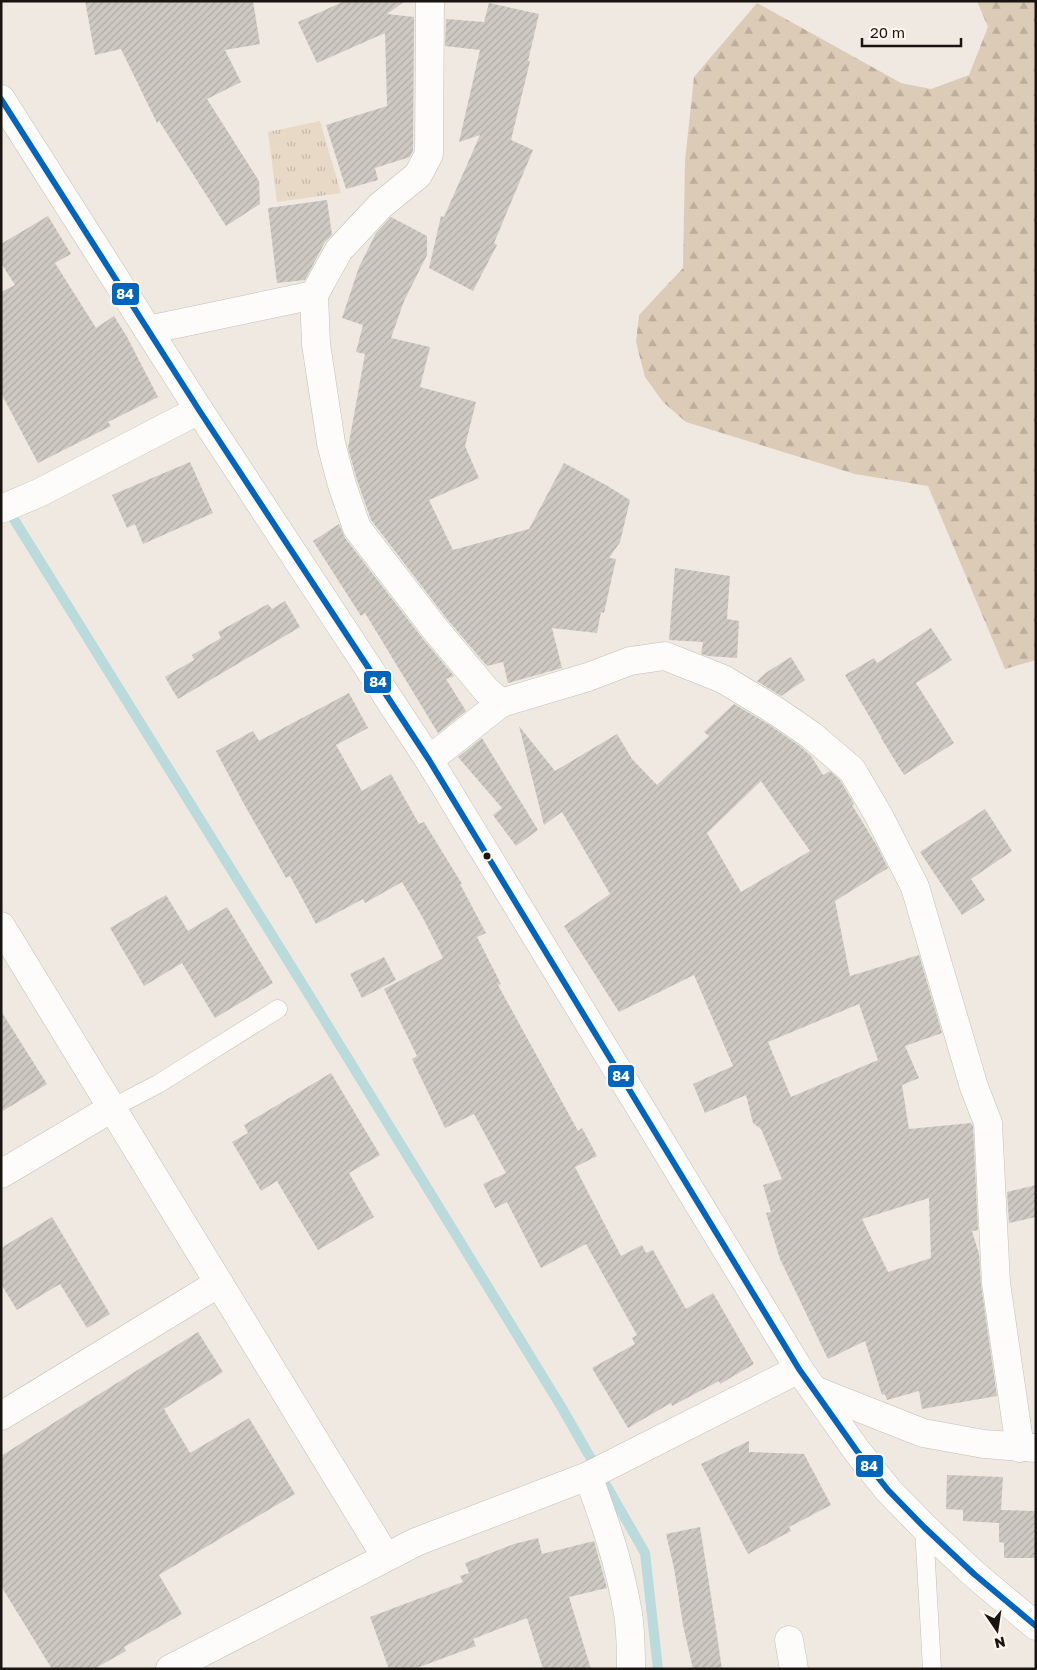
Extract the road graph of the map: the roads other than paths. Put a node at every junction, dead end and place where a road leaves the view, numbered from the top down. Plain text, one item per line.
1 (430, 1) edge
2 (1, 99) edge
3 (314, 295) junction
4 (148, 330) junction
5 (199, 410) junction
6 (1, 509) edge
7 (501, 703) junction
8 (429, 760) junction
9 (3, 931) edge
10 (278, 1009) dead end
11 (112, 1108) junction
12 (1, 1174) edge
13 (219, 1283) junction
14 (806, 1379) junction
15 (1, 1416) edge
16 (1028, 1448) edge
17 (588, 1476) junction
18 (924, 1527) junction
19 (386, 1557) junction
20 (1036, 1626) edge
21 (789, 1640) dead end
22 (197, 1662) edge
23 (170, 1669) edge
24 (631, 1669) edge
25 (794, 1669) edge
26 (932, 1669) edge

1 - 3 main road
2 - 4 main road
3 - 4 main road
3 - 7 main road
4 - 5 main road
5 - 6 main road
5 - 8 main road
7 - 8 main road
7 - 16 main road
8 - 14 main road
9 - 11 main road
10 - 11 lane
11 - 12 main road
11 - 13 main road
13 - 15 main road
13 - 19 main road
14 - 16 main road
14 - 17 main road
14 - 18 main road
17 - 19 main road
17 - 24 main road
18 - 20 main road
18 - 26 lane
19 - 22 main road
21 - 25 main road
22 - 23 main road

